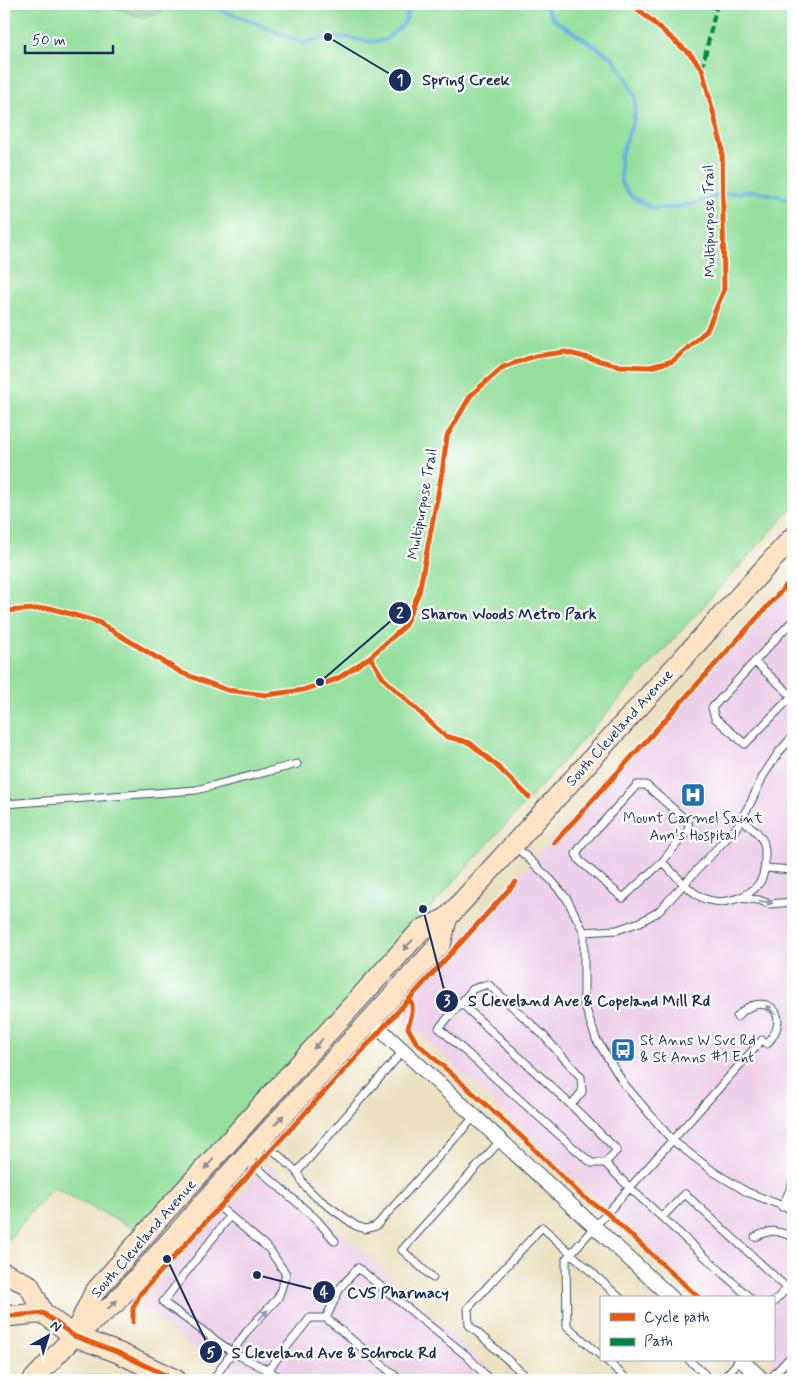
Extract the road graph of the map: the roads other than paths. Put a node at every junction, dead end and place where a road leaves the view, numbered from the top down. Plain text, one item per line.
1 (793, 537) edge
2 (793, 620) edge
3 (755, 662) junction
4 (793, 696) edge
5 (793, 736) edge
6 (297, 764) dead end
7 (4, 804) edge
8 (741, 819) junction
9 (514, 845) junction
10 (662, 862) junction
11 (765, 868) junction
12 (793, 870) edge
13 (685, 884) junction
14 (739, 898) junction
15 (793, 902) edge
16 (447, 918) junction
17 (584, 932) junction
18 (461, 1003) junction
19 (737, 1017) dead end
20 (370, 1020) junction
21 (404, 1050) junction
22 (571, 1105) junction
23 (475, 1116) junction
24 (261, 1140) junction
25 (501, 1140) junction
26 (672, 1140) junction
27 (244, 1157) junction
28 (605, 1163) junction
29 (297, 1172) junction
30 (793, 1183) edge
31 (630, 1188) junction
32 (209, 1198) junction
33 (782, 1207) junction
34 (793, 1210) edge
35 (230, 1216) junction
36 (662, 1217) junction
37 (595, 1228) junction
38 (793, 1237) edge
39 (755, 1238) dead end
40 (335, 1241) dead end
41 (571, 1254) junction
42 (4, 1273) edge
43 (433, 1278) dead end
44 (618, 1296) edge
45 (670, 1296) edge
46 (748, 1296) edge
47 (774, 1303) edge
48 (4, 1312) edge
49 (43, 1313) junction
50 (326, 1318) junction
51 (74, 1336) junction
52 (232, 1352) junction
53 (793, 1354) edge
54 (600, 1355) edge
55 (608, 1362) edge
56 (691, 1362) edge
57 (739, 1362) edge
58 (743, 1362) edge
59 (268, 1370) junction
60 (33, 1380) edge
61 (174, 1380) edge
62 (213, 1380) edge
63 (284, 1380) edge
64 (400, 1380) edge
65 (490, 1380) edge
66 (530, 1380) edge
67 (628, 1380) edge
68 (711, 1380) edge
69 (722, 1380) edge
70 (763, 1380) edge
71 (769, 1380) edge

1 - 9 main road, South Cleveland Avenue
2 - 3 lane
3 - 4 lane
3 - 4 lane
5 - 8 lane
6 - 7 lane
8 - 11 lane
8 - 13 lane
9 - 16 main road, South Cleveland Avenue
9 - 17 lane
10 - 10 lane
10 - 13 lane
11 - 12 lane
11 - 14 lane
13 - 14 lane
13 - 17 lane
14 -> 15 lane
16 - 20 main road, South Cleveland Avenue
16 -> 51 main road, South Cleveland Avenue
17 - 26 lane
18 - 22 lane
18 - 22 lane
18 - 28 lane
26 -> 19 lane
20 - 21 street
24 -> 20 main road, South Cleveland Avenue
21 - 23 street
21 - 29 lane
22 - 28 lane
23 - 25 street
23 - 29 lane
24 - 27 main road, South Cleveland Avenue
24 - 29 lane
25 - 37 street
25 - 43 lane
26 - 31 lane
26 - 33 lane
27 - 32 main road, South Cleveland Avenue
27 - 40 lane
28 - 31 lane
30 - 33 lane
31 - 36 lane
31 - 37 lane
32 - 35 lane
51 -> 32 main road, South Cleveland Avenue
33 - 34 lane
52 -> 35 lane
35 - 52 lane
36 - 46 lane
36 - 47 lane
37 - 41 lane
37 - 45 street
38 - 39 lane
41 - 44 lane
41 - 54 lane
41 - 66 lane
42 - 49 main road
48 - 49 main road
49 - 51 main road
50 - 59 lane
50 - 64 lane
50 - 65 lane
51 - 60 main road
51 - 61 main road
52 - 59 lane
52 - 62 lane
53 - 71 lane
55 - 67 lane
56 - 68 lane
57 - 69 lane
58 - 70 street
59 - 63 lane

